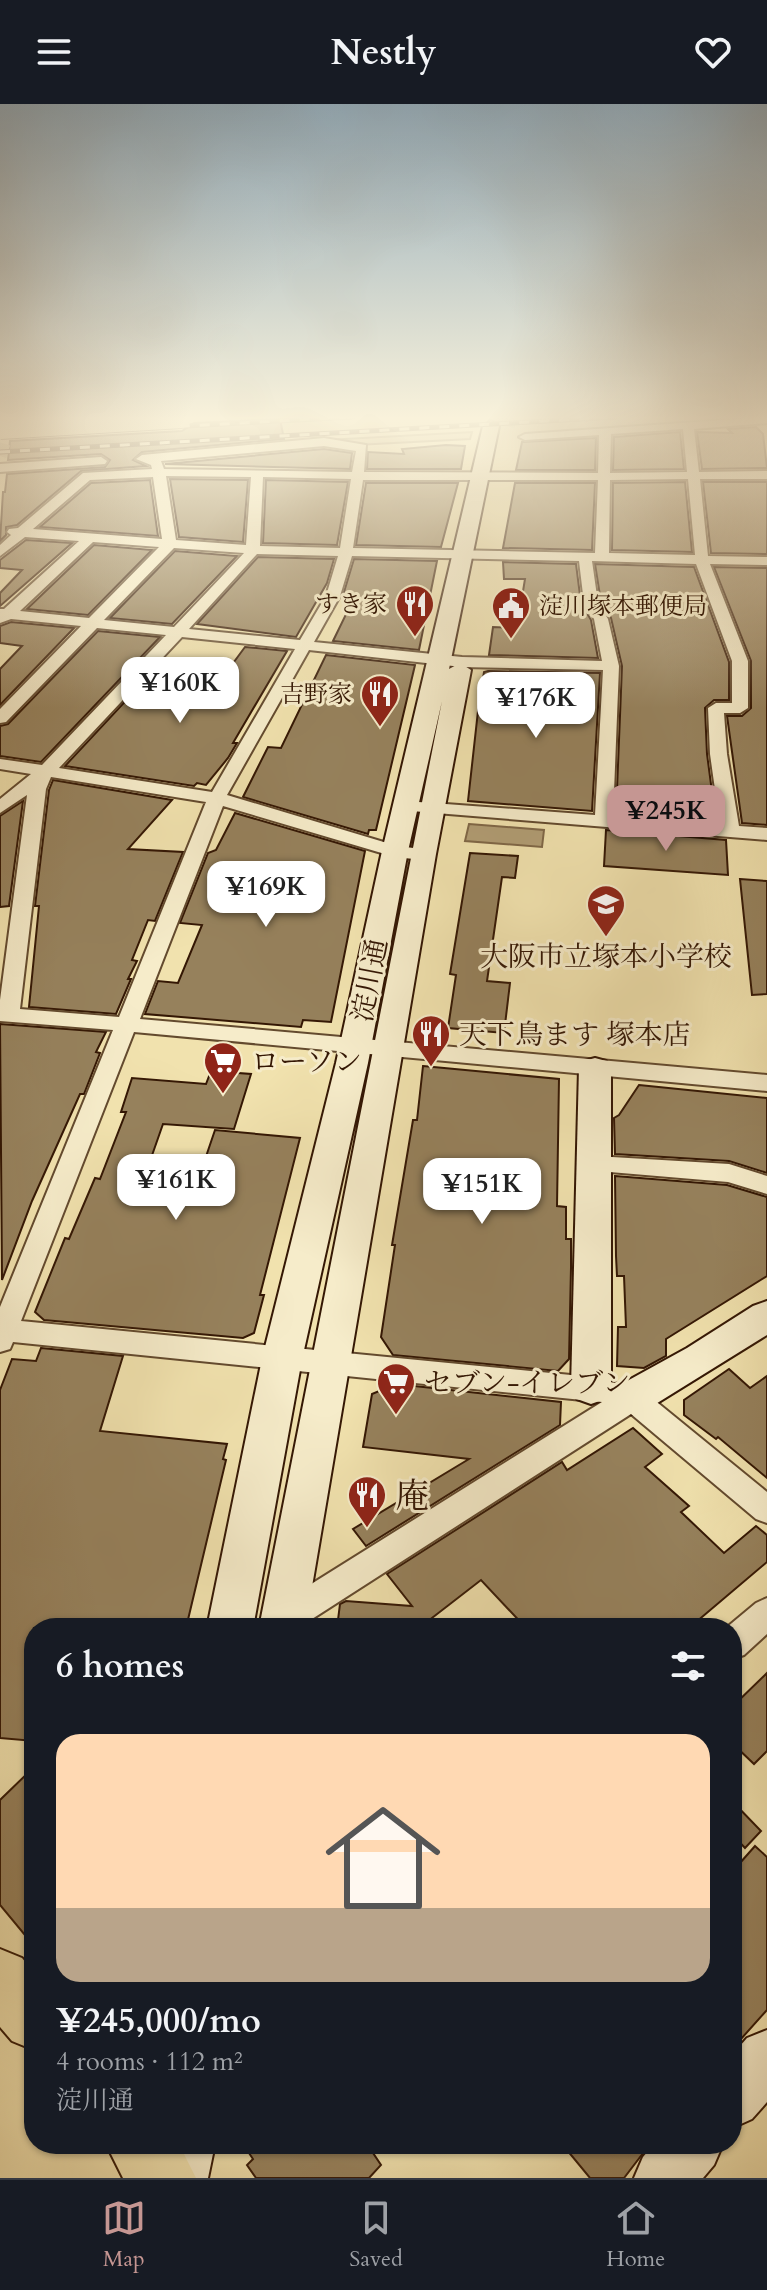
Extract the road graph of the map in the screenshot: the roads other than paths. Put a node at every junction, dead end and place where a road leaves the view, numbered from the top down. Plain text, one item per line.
1 (42, 514) edge
2 (162, 514) edge
3 (255, 514) edge
4 (351, 514) edge
5 (481, 514) edge
6 (603, 514) edge
7 (696, 514) edge
8 (0, 531) edge
9 (23, 532) junction
10 (90, 538) junction
11 (170, 544) junction
12 (253, 550) junction
13 (0, 552) edge
14 (346, 552) junction
15 (473, 555) junction
16 (585, 558) junction
17 (602, 558) junction
18 (702, 560) junction
19 (767, 561) edge
20 (2, 616) edge
21 (95, 622) junction
22 (179, 631) junction
23 (307, 643) junction
24 (451, 660) junction
25 (611, 666) junction
26 (0, 718) edge
27 (0, 764) edge
28 (45, 772) junction
29 (217, 798) junction
30 (419, 807) junction
31 (0, 808) edge
32 (604, 819) junction
33 (730, 830) junction
34 (767, 834) edge
35 (409, 852) junction
36 (5, 1014) edge
37 (125, 1025) junction
38 (356, 1044) junction
39 (388, 1049) junction
40 (595, 1068) junction
41 (767, 1083) edge
42 (595, 1164) junction
43 (767, 1185) edge
44 (767, 1316) edge
45 (1, 1334) edge
46 (282, 1359) junction
47 (329, 1362) junction
48 (591, 1388) junction
49 (632, 1398) junction
50 (767, 1510) edge
51 (767, 1613) edge
52 (232, 1618) edge
53 (284, 1618) edge
54 (291, 1618) edge
55 (742, 1635) edge
56 (0, 1980) edge
57 (24, 2008) edge
58 (767, 2058) edge
59 (742, 2087) edge
60 (130, 2154) edge
61 (146, 2154) edge
62 (183, 2154) edge
63 (201, 2154) edge
64 (684, 2154) edge
65 (124, 2178) edge
66 (163, 2178) edge
67 (178, 2178) edge
68 (185, 2178) edge
69 (664, 2178) edge

1 - 9 street
2 - 11 street
3 - 12 street
4 - 14 street
5 - 15 street, 淀川通
6 - 17 street
7 - 18 street
8 - 9 street
9 - 10 street
9 - 13 street
10 - 11 street
10 - 20 street
11 - 12 street
11 - 21 street
12 - 14 street
12 - 22 street
14 - 15 street
14 - 23 street
15 - 16 street
15 - 24 street, 淀川通
16 - 17 street
16 - 25 street
17 - 18 street
18 - 19 street
18 - 33 street
20 - 21 street
21 - 22 street
21 - 26 street
22 - 23 street
22 - 28 street
23 - 24 street
23 - 29 street
24 - 25 street
24 - 30 street, 淀川通
25 - 32 street
27 - 28 street
28 - 29 street
28 - 31 street
28 - 36 street
29 - 35 street
29 - 37 street
30 - 32 street
30 - 35 street, 淀川通
32 - 33 street
33 - 34 street
35 - 38 street, 淀川通
35 - 39 street, 淀川通
36 - 37 street
37 - 38 street
37 - 45 street
38 - 39 street
38 - 46 street, 淀川通
39 - 40 street
39 - 47 street, 淀川通
40 - 41 street
40 - 42 street
42 - 43 street
42 - 48 street
44 - 49 street
45 - 46 street
46 - 47 street
46 - 52 street, 淀川通
47 - 48 street
47 - 53 street, 淀川通
48 - 49 street
49 - 50 street
49 - 54 street
51 - 55 street
56 - 57 main road
58 - 59 street
60 - 65 main road
61 - 66 main road
62 - 67 street
63 - 68 street
64 - 69 street

